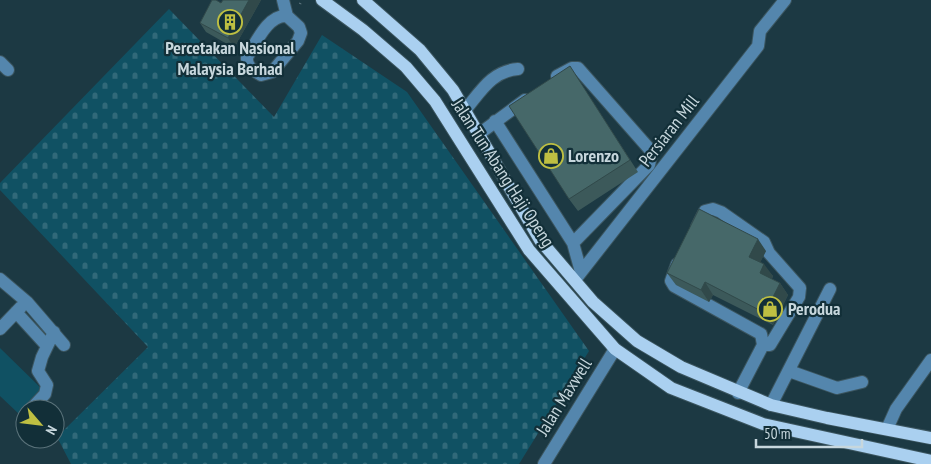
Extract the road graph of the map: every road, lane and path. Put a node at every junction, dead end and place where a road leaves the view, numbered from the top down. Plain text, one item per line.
1 (283, 0) edge
2 (302, 0) edge
3 (322, 0) edge
4 (785, 0) edge
5 (371, 3) edge
6 (300, 4) dead end
7 (286, 16) junction
8 (518, 70) dead end
9 (550, 82) edge
10 (534, 93) edge
11 (466, 110) junction
12 (495, 122) junction
13 (479, 134) junction
14 (691, 237) edge
15 (573, 243) junction
16 (682, 255) edge
17 (578, 276) junction
18 (0, 279) edge
19 (830, 289) dead end
20 (27, 302) junction
21 (16, 312) junction
22 (0, 329) edge
23 (54, 332) junction
24 (763, 345) junction
25 (48, 346) junction
26 (64, 346) dead end
27 (615, 349) junction
28 (931, 360) edge
29 (789, 372) junction
30 (862, 382) dead end
31 (738, 393) junction
32 (40, 399) edge
33 (770, 405) junction
34 (887, 429) junction
35 (931, 438) edge
36 (917, 461) edge
37 (931, 461) edge
38 (544, 464) edge

1 - 7 street
2 - 6 path
3 - 27 main road, Jalan Tun Abang Haji Openg
4 - 17 street, Persiaran Mill
5 - 11 main road, Jalan Tun Abang Haji Openg
7 - 7 street
8 - 11 street
9 - 15 street
10 - 12 street
11 - 13 main road, Jalan Tun Abang Haji Openg
12 - 13 street
12 - 15 street
13 - 17 main road, Jalan Tun Abang Haji Openg
14 - 24 street
15 - 17 street
16 - 24 street
17 - 31 main road, Jalan Tun Abang Haji Openg
18 - 20 street
19 - 29 street
20 - 21 street
20 - 23 street
21 - 22 street
21 - 25 street
23 - 25 street
23 - 26 street
24 - 31 street
25 - 32 street
27 - 36 main road, Jalan Tun Abang Haji Openg
27 - 38 street, Jalan Maxwell
28 - 34 street
29 - 30 street
29 - 33 street
31 - 33 main road, Jalan Tun Abang Haji Openg
33 - 34 main road, Jalan Tun Abang Haji Openg
34 - 35 main road, Jalan Tun Abang Haji Openg
36 - 37 main road, Jalan Tun Abang Haji Openg

